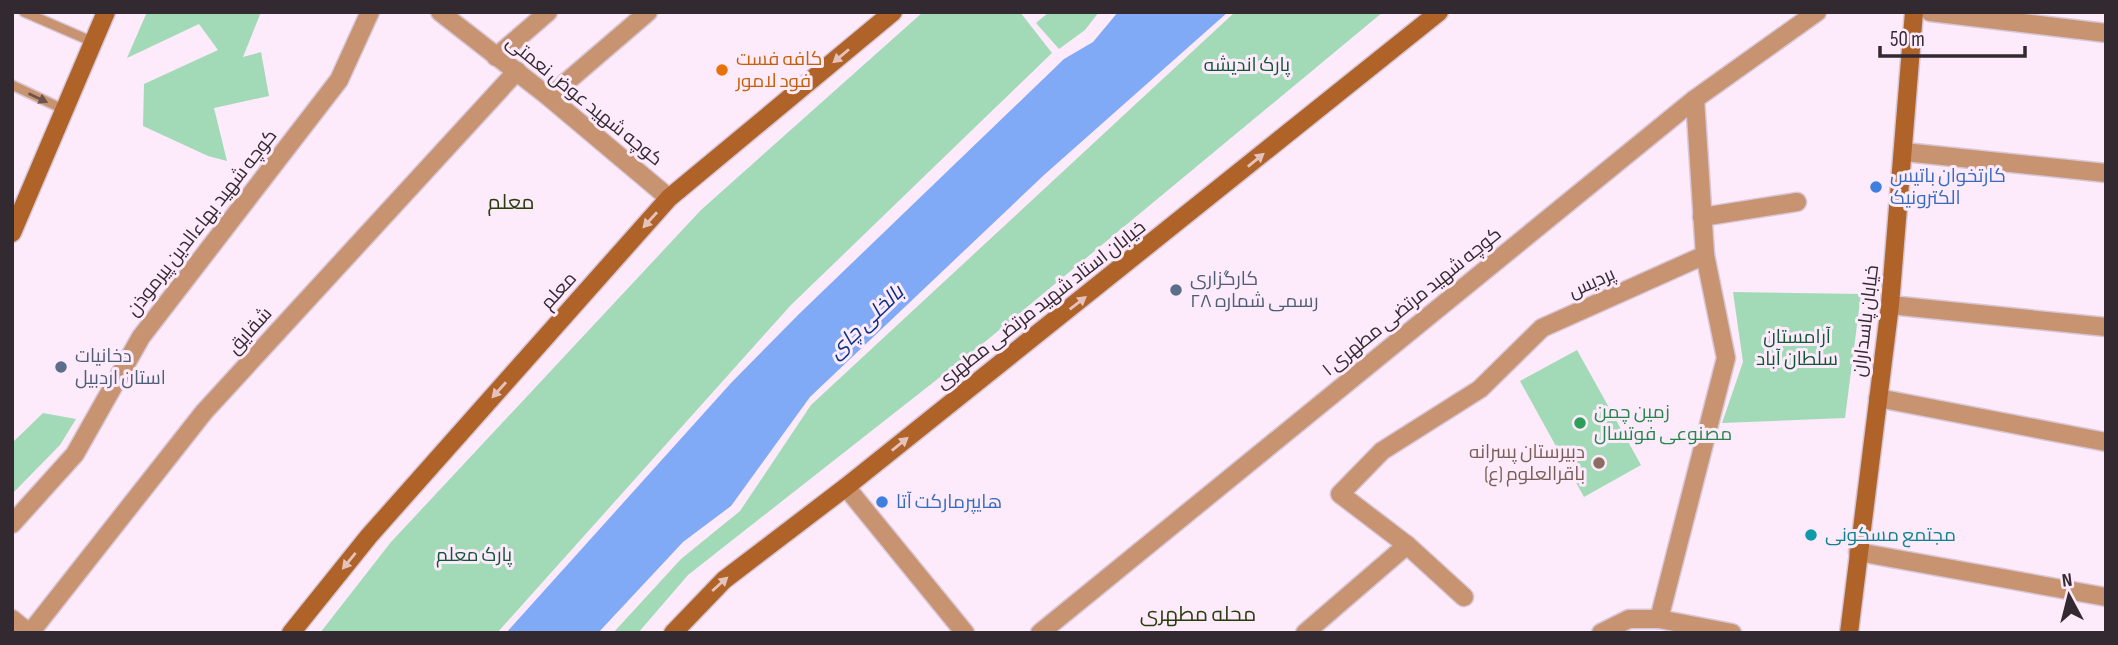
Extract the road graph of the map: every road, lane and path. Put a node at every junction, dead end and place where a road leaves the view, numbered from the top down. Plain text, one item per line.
1 (24, 12) edge
2 (106, 12) edge
3 (370, 12) edge
4 (440, 12) edge
5 (548, 12) edge
6 (648, 12) edge
7 (893, 12) edge
8 (1438, 12) edge
9 (1817, 12) edge
10 (1914, 12) edge
11 (1930, 12) edge
12 (2106, 33) edge
13 (93, 42) junction
14 (496, 57) junction
15 (517, 71) junction
16 (12, 85) edge
17 (549, 97) junction
18 (1695, 99) junction
19 (65, 110) junction
20 (1904, 152) junction
21 (2106, 173) edge
22 (669, 198) junction
23 (1797, 202) dead end
24 (1702, 217) junction
25 (12, 233) edge
26 (1704, 256) junction
27 (1890, 305) junction
28 (2106, 327) edge
29 (1878, 398) junction
30 (2106, 442) edge
31 (846, 487) junction
32 (12, 524) edge
33 (1407, 545) junction
34 (1858, 552) junction
35 (1464, 597) dead end
36 (2106, 597) edge
37 (1660, 618) junction
38 (12, 619) edge
39 (1628, 626) edge
40 (30, 633) edge
41 (291, 633) edge
42 (673, 633) edge
43 (965, 633) edge
44 (1040, 633) edge
45 (1306, 633) edge
46 (1601, 633) edge
47 (1732, 633) edge
48 (1849, 633) edge

1 - 13 lane
2 - 13 main road
3 - 32 street, کوچه شهید بهاءالدین پیرموذن
4 - 14 street, کوچه شهید عوض نعمتی
5 - 14 street
6 - 17 street
7 -> 22 main road, معلم
31 -> 8 main road, خیابان استاد شهید مرتضی مطهری
9 - 18 street, کوچه شهید مرتضی مطهری ۱
10 - 20 main road, خیابان پاسداران
11 - 12 street
13 - 19 main road
14 - 15 street, کوچه شهید عوض نعمتی
15 - 17 street, کوچه شهید عوض نعمتی
15 - 40 street, شقایق
16 -> 19 lane
17 - 22 street, کوچه شهید عوض نعمتی
18 - 24 street
18 - 44 street, کوچه شهید مرتضی مطهری ۱
19 - 25 main road
20 - 21 street
20 - 27 main road, خیابان پاسداران
22 -> 41 main road, معلم
23 - 24 street
24 - 26 street
26 - 33 street, پردیس
26 - 37 street
27 - 28 street
27 - 29 main road, خیابان پاسداران
29 - 30 street
29 - 34 main road, خیابان پاسداران
42 -> 31 main road, خیابان استاد شهید مرتضی مطهری
31 - 43 street
33 - 35 street, پردیس
33 - 45 street
34 - 36 street
34 - 48 main road, خیابان پاسداران
37 - 39 street
37 - 47 street
38 - 40 street
39 - 46 street

